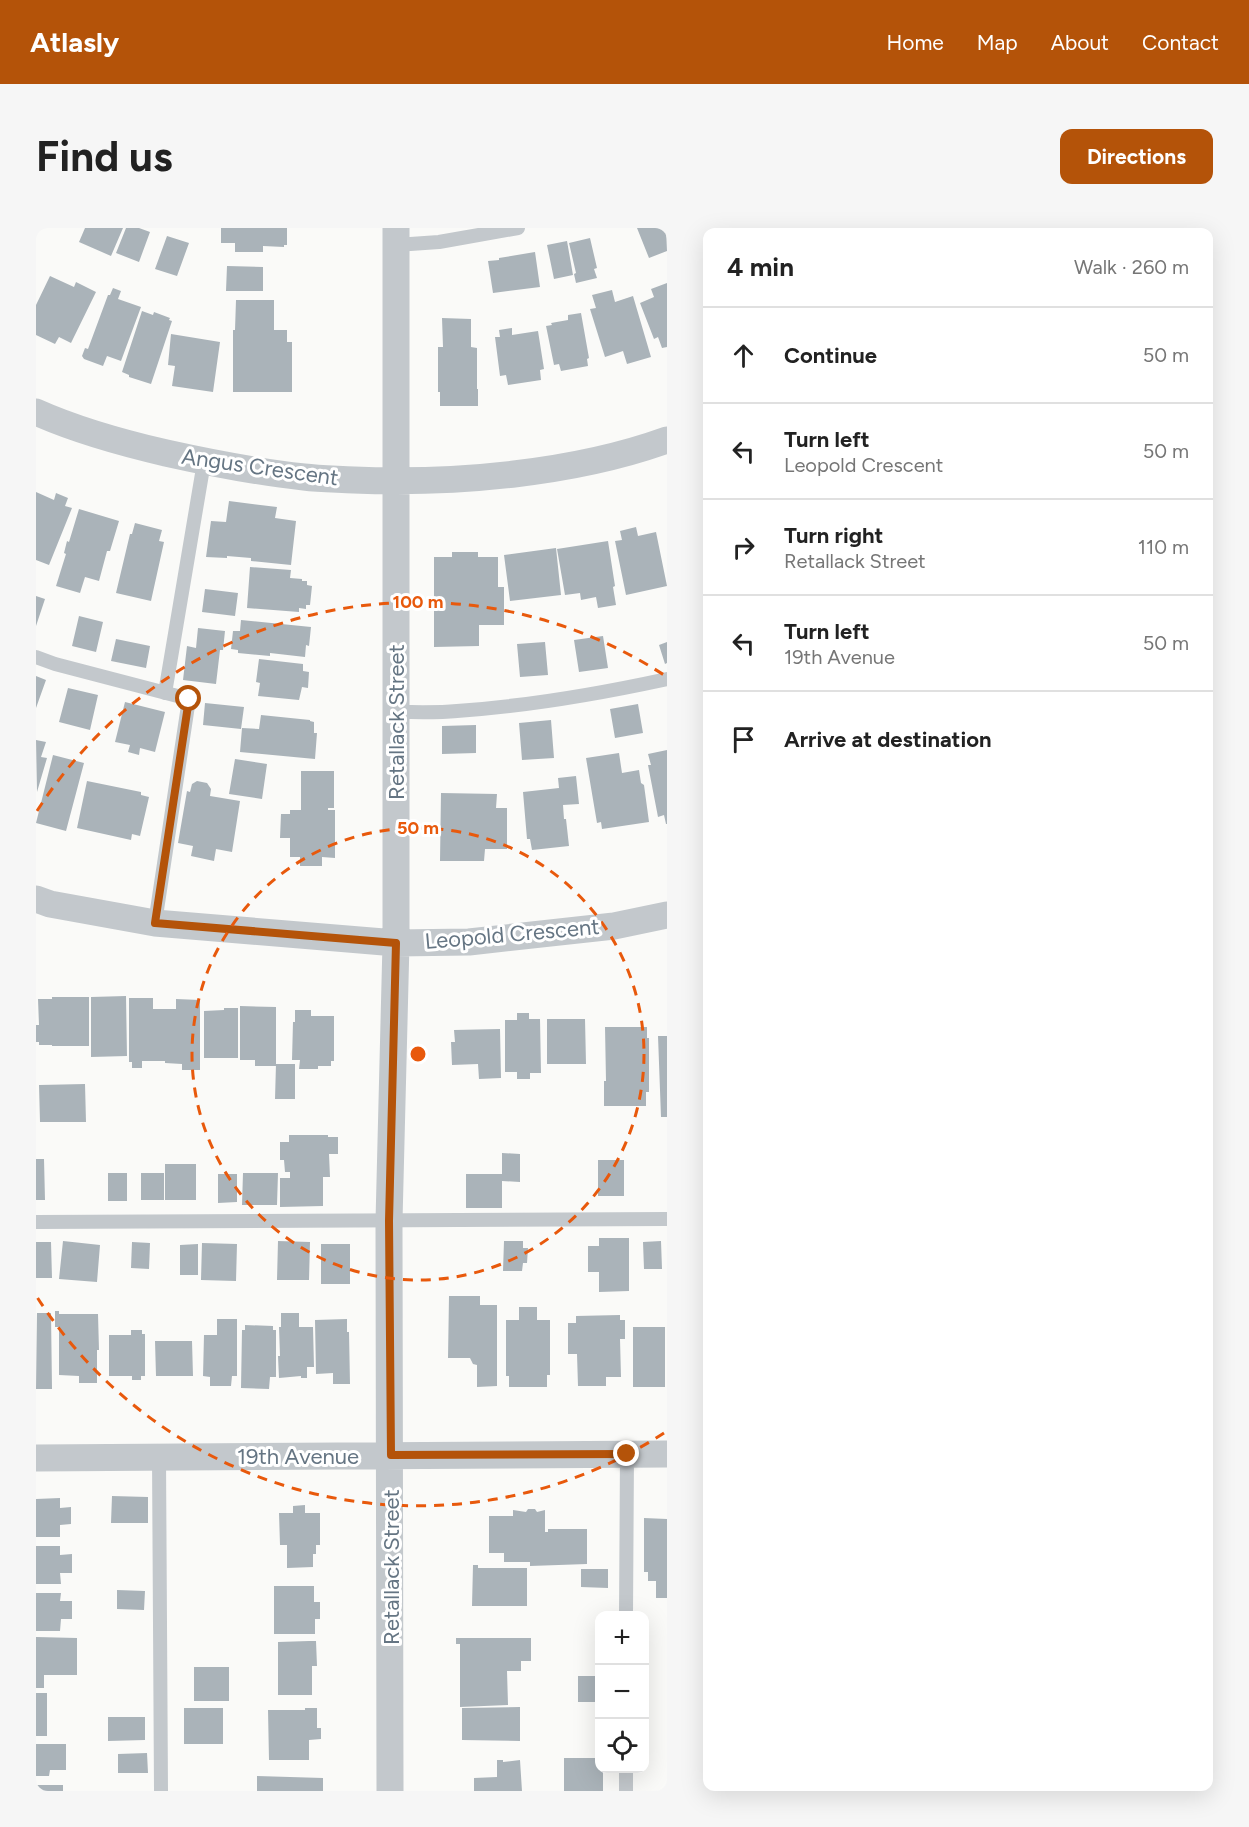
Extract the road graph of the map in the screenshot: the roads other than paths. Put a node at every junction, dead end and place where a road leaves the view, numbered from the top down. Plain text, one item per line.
1 (518, 228) edge
2 (396, 236) edge
3 (36, 412) edge
4 (667, 440) edge
5 (204, 462) junction
6 (396, 482) junction
7 (36, 657) edge
8 (667, 680) edge
9 (165, 693) junction
10 (396, 712) junction
11 (36, 899) edge
12 (667, 915) edge
13 (155, 923) junction
14 (396, 943) junction
15 (667, 1220) edge
16 (389, 1221) junction
17 (36, 1222) edge
18 (627, 1454) junction
19 (667, 1454) edge
20 (391, 1455) junction
21 (159, 1457) junction
22 (36, 1458) edge
23 (626, 1611) edge
24 (626, 1773) edge
25 (161, 1791) edge
26 (390, 1791) edge
27 (626, 1791) edge

1 - 2 lane
2 - 6 street, Retallack Street
3 - 5 street, Angus Crescent
4 - 6 street, Angus Crescent
5 - 6 street, Angus Crescent
5 - 9 lane
6 - 10 street, Retallack Street
7 - 9 lane
8 - 10 lane
9 - 13 lane
10 - 14 street, Retallack Street
11 - 13 street, Leopold Crescent
12 - 14 street, Leopold Crescent
13 - 14 street, Leopold Crescent
14 - 16 street, Retallack Street
15 - 16 lane
16 - 17 lane
16 - 20 street, Retallack Street
18 - 19 street, 19th Avenue
18 - 20 street, 19th Avenue
18 - 23 lane
20 - 21 street, 19th Avenue
20 - 26 street, Retallack Street
21 - 22 street, 19th Avenue
21 - 25 lane
24 - 27 lane

